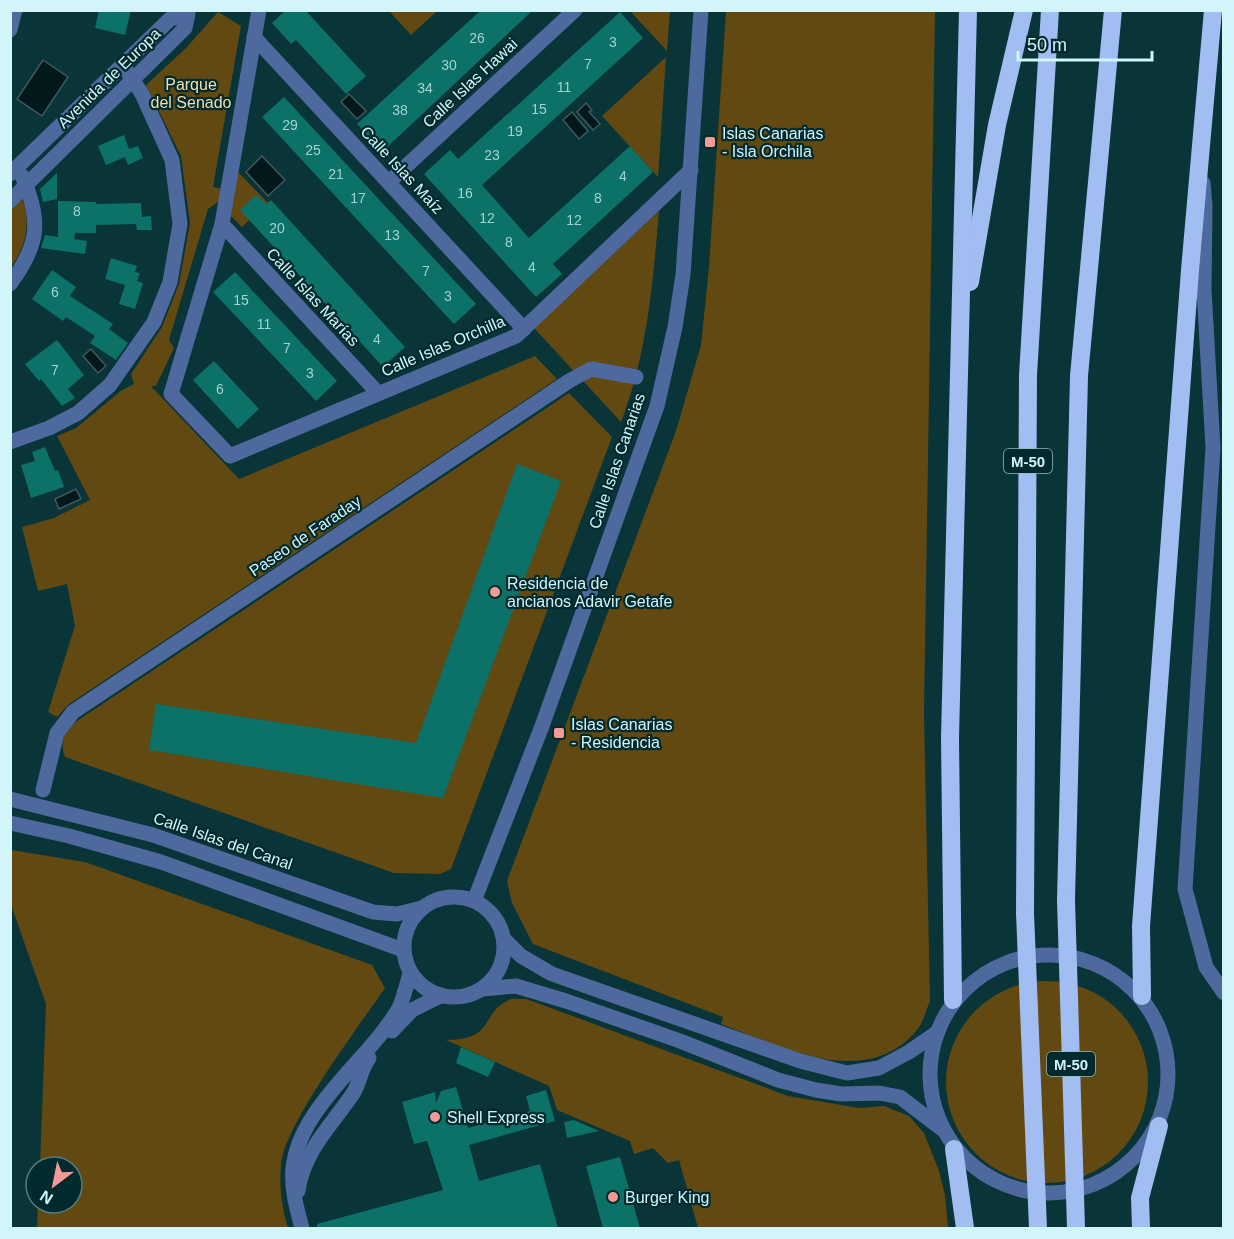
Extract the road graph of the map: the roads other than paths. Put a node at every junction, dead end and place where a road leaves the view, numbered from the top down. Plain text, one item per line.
1 (15, 10) edge
2 (259, 10) edge
3 (575, 10) edge
4 (700, 10) edge
5 (968, 10) edge
6 (1024, 10) edge
7 (1050, 10) edge
8 (1113, 10) edge
9 (1213, 10) edge
10 (10, 30) edge
11 (254, 37) junction
12 (122, 65) junction
13 (133, 79) junction
14 (1200, 158) junction
15 (13, 167) edge
16 (691, 170) junction
17 (389, 182) junction
18 (26, 185) junction
19 (10, 201) edge
20 (222, 225) junction
21 (10, 284) edge
22 (524, 329) junction
23 (958, 376) junction
24 (636, 377) dead end
25 (378, 393) junction
26 (10, 442) edge
27 (44, 790) dead end
28 (10, 799) edge
29 (10, 823) edge
30 (474, 901) junction
31 (422, 908) junction
32 (503, 938) junction
33 (404, 950) junction
34 (410, 973) junction
35 (483, 989) junction
36 (1224, 993) edge
37 (440, 996) junction
38 (1142, 996) junction
39 (953, 1000) junction
40 (935, 1034) junction
41 (1159, 1126) junction
42 (942, 1129) junction
43 (954, 1149) junction
44 (296, 1206) junction
45 (302, 1228) edge
46 (965, 1228) edge
47 (1038, 1228) edge
48 (1077, 1228) edge
49 (1141, 1228) edge

1 - 10 street
2 - 11 street
3 - 17 street, Calle Islas Hawai
4 - 16 street, Calle Islas Canarias
5 - 23 highway
6 - 23 highway
7 - 47 highway, M-50, bridge
8 - 48 highway, M-50, bridge
9 - 14 highway
11 - 17 street, Calle Islas Maíz
11 - 20 street
12 - 13 street
12 - 13 street, Avenida de Europa
12 - 15 street, Avenida de Europa
13 - 18 street, Avenida de Europa
13 - 26 street
14 - 36 street
14 - 38 highway
15 - 18 street
16 - 22 street, Calle Islas Orchilla
16 - 30 street, Calle Islas Canarias
17 - 22 street, Calle Islas Maíz
18 - 19 street, Avenida de Europa
18 - 21 street
20 - 25 street, Calle Islas Marías
20 - 25 street, Calle Islas Orchilla
22 - 25 street, Calle Islas Orchilla
23 - 39 highway
24 - 27 street, Paseo de Faraday
28 - 31 street, Calle Islas del Canal
29 - 33 street
30 - 31 street
30 - 32 street
31 - 33 street
32 - 35 street
32 - 40 street
33 - 34 street
34 - 37 street
34 - 44 street
35 - 37 street
35 - 42 street
37 - 44 street
38 - 39 street
38 - 41 street
39 - 40 street
40 - 42 street
41 - 43 street
41 - 49 highway
42 - 43 street
43 - 46 highway
44 - 45 street

